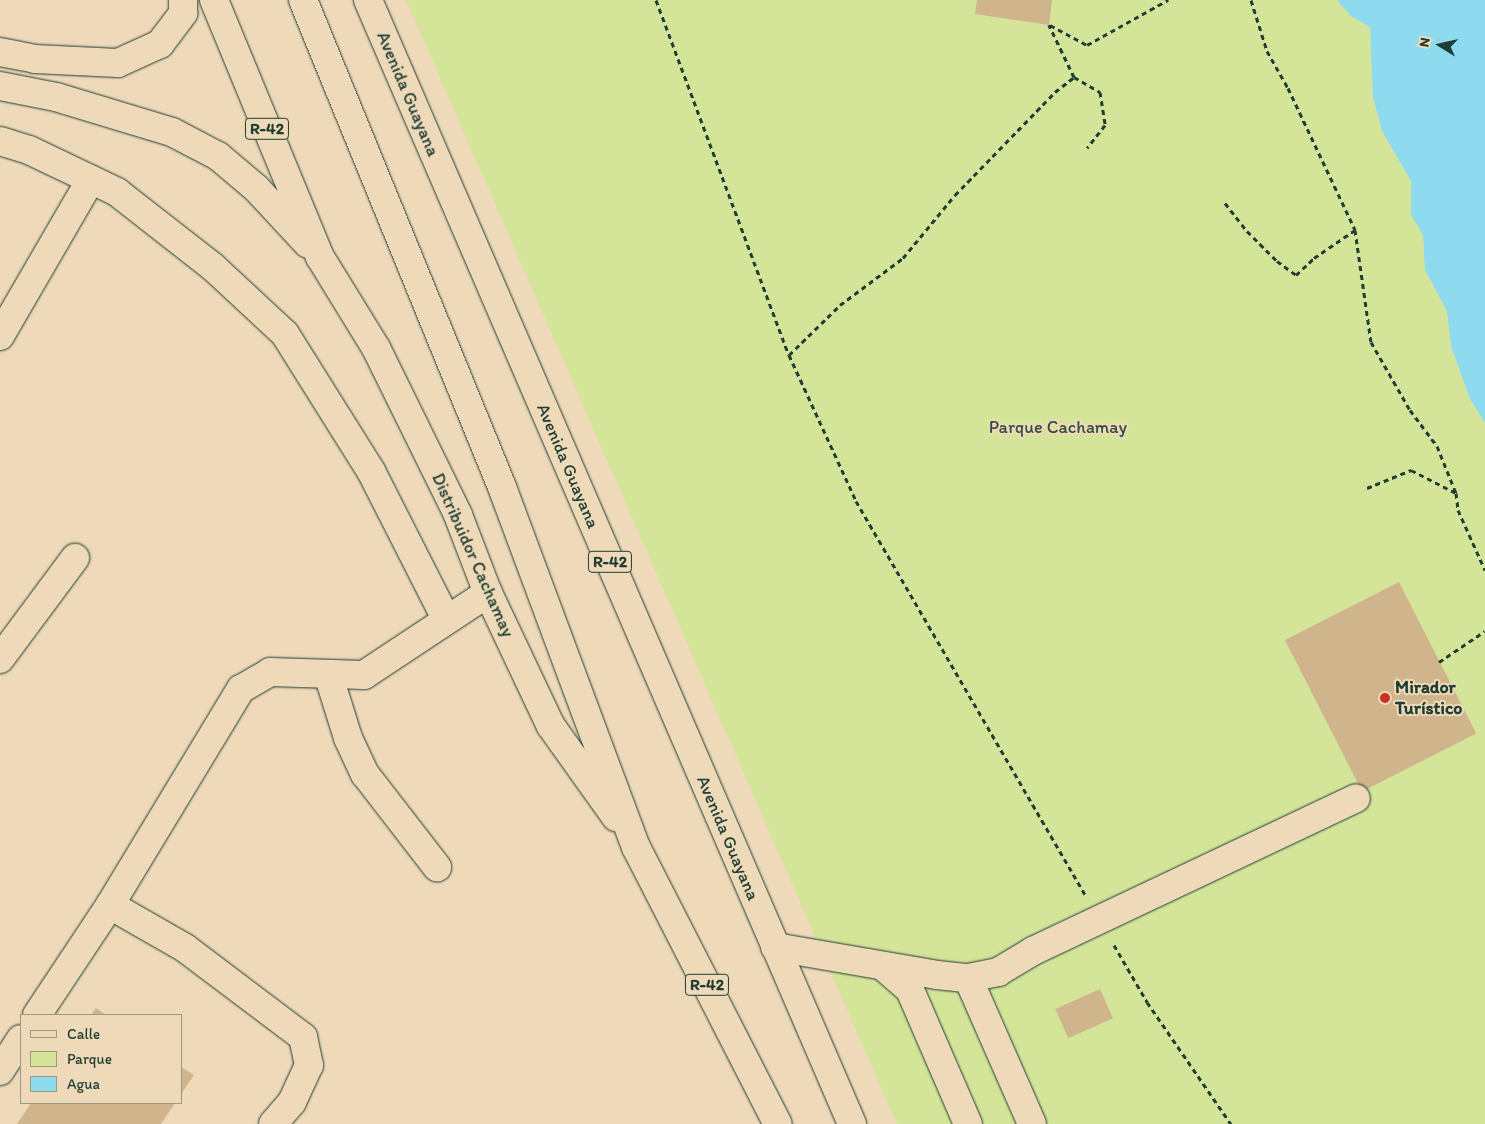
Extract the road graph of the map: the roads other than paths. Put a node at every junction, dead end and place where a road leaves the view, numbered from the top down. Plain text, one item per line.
1 (184, 0) edge
2 (214, 0) edge
3 (303, 0) edge
4 (368, 0) edge
5 (0, 52) edge
6 (0, 86) edge
7 (0, 141) edge
8 (91, 179) junction
9 (320, 257) junction
10 (0, 336) edge
11 (76, 558) dead end
12 (488, 593) junction
13 (446, 619) junction
14 (0, 659) edge
15 (328, 674) junction
16 (1356, 798) dead end
17 (636, 847) junction
18 (436, 867) dead end
19 (110, 905) junction
20 (775, 947) junction
21 (886, 969) junction
22 (968, 978) junction
23 (38, 1014) edge
24 (20, 1041) edge
25 (0, 1071) edge
26 (274, 1124) edge
27 (778, 1124) edge
28 (852, 1124) edge
29 (968, 1124) edge
30 (1032, 1124) edge

1 - 5 main road
2 - 9 main road, Distribuidor Cachamay / R-42
3 - 17 main road, R-42
4 - 20 main road, Avenida Guayana / R-42
6 - 9 main road, Distribuidor Cachamay
7 - 8 main road
8 - 10 main road
8 - 13 main road
9 - 12 main road, Distribuidor Cachamay / R-42
11 - 14 main road
12 - 13 main road
12 - 17 main road, Distribuidor Cachamay / R-42
13 - 15 main road
15 - 18 main road
15 - 19 main road
16 - 22 main road
17 - 27 main road, R-42
19 - 23 main road
19 - 26 main road
20 - 21 main road
20 - 28 main road, Avenida Guayana / R-42
21 - 22 main road
21 - 29 main road
22 - 30 main road
24 - 25 main road

